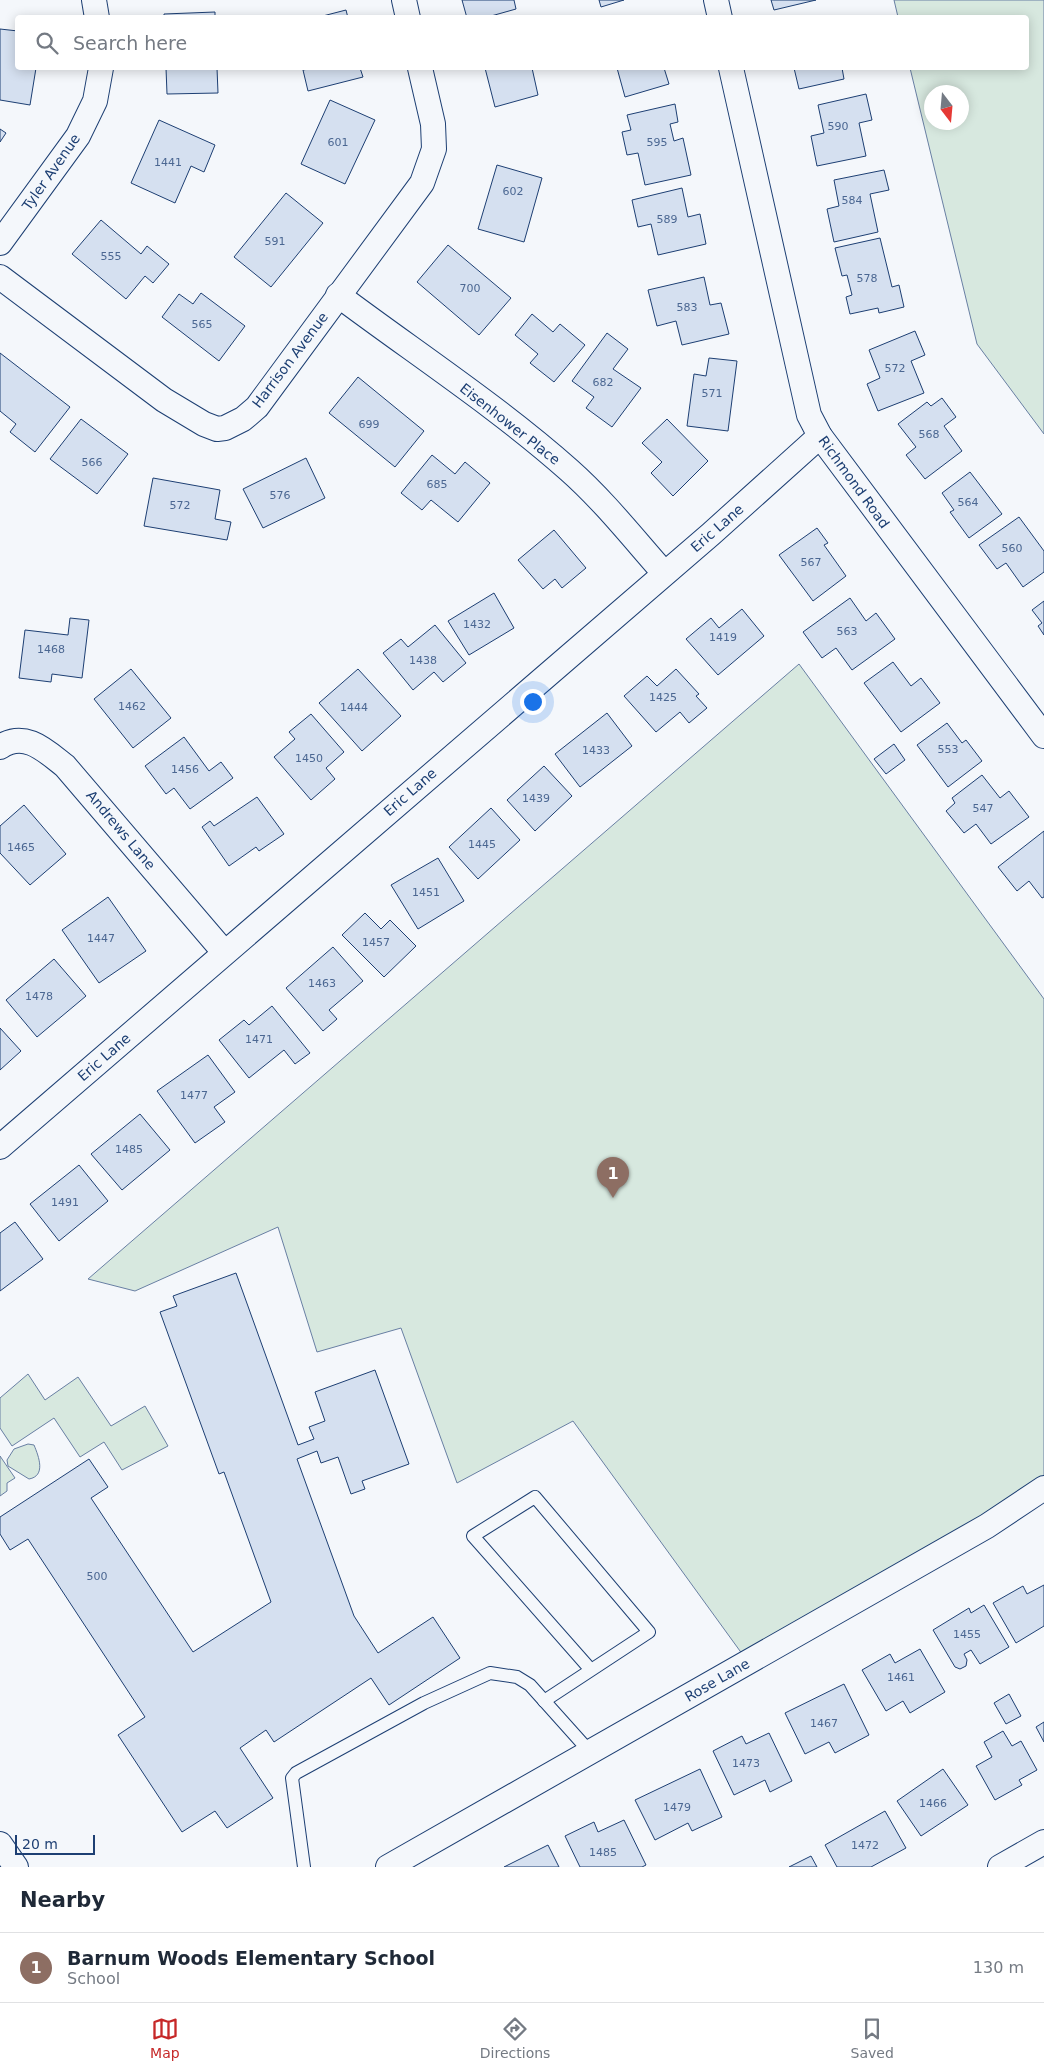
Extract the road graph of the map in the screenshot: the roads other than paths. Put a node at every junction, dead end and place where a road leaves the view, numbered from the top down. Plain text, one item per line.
1 (94, 0) edge
2 (404, 0) edge
3 (716, 0) edge
4 (96, 15) edge
5 (407, 15) edge
6 (719, 15) edge
7 (101, 70) edge
8 (420, 70) edge
9 (731, 70) edge
10 (0, 243) edge
11 (0, 277) edge
12 (338, 295) junction
13 (820, 436) junction
14 (664, 573) junction
15 (1044, 736) edge
16 (0, 747) edge
17 (224, 952) junction
18 (0, 1147) edge
19 (1044, 1488) edge
20 (591, 1670) junction
21 (544, 1701) junction
22 (590, 1752) junction
23 (1044, 1842) edge
24 (0, 1844) edge
25 (16, 1867) edge
26 (304, 1867) edge
27 (388, 1867) edge
28 (1000, 1867) edge

1 - 4 street
2 - 5 street
3 - 6 street
7 - 10 street, Tyler Avenue
8 - 12 street, Harrison Avenue
9 - 13 street, Richmond Road
11 - 12 street, Harrison Avenue
12 - 14 street, Eisenhower Place
13 - 14 street, Eric Lane
13 - 15 street, Richmond Road
14 - 17 street, Eric Lane
16 - 17 street, Andrews Lane
17 - 18 street, Eric Lane
19 - 22 street, Rose Lane
20 - 20 lane
20 - 21 lane
21 - 22 lane
21 - 26 lane
22 - 27 street, Rose Lane
23 - 28 street
24 - 25 street

